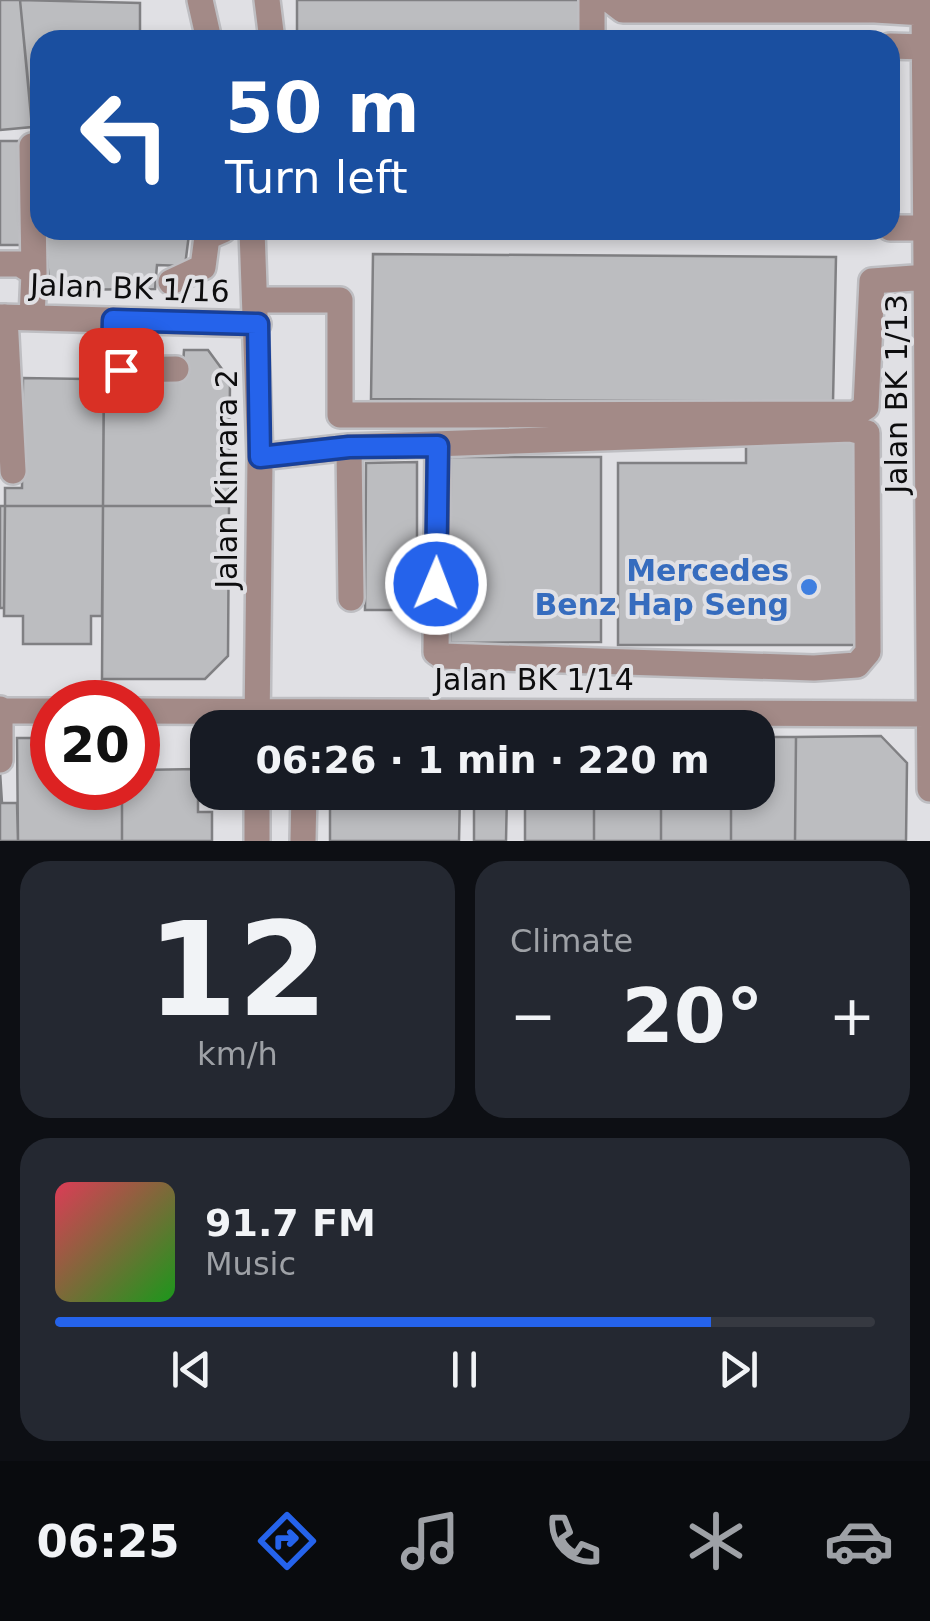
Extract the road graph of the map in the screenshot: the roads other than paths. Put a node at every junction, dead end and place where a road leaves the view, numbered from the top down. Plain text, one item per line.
1 (200, 0) edge
2 (266, 0) edge
3 (592, 0) edge
4 (610, 0) edge
5 (875, 5) edge
6 (924, 6) edge
7 (207, 30) edge
8 (270, 30) edge
9 (592, 30) edge
10 (900, 46) edge
11 (924, 46) junction
12 (900, 228) edge
13 (928, 228) edge
14 (33, 240) edge
15 (207, 240) edge
16 (253, 240) edge
17 (0, 264) edge
18 (34, 272) junction
19 (928, 277) edge
20 (171, 282) dead end
21 (258, 312) junction
22 (3, 317) edge
23 (32, 318) junction
24 (113, 320) junction
25 (176, 369) dead end
26 (438, 446) junction
27 (349, 447) junction
28 (260, 457) junction
29 (13, 471) dead end
30 (351, 598) dead end
31 (814, 668) junction
32 (0, 710) edge
33 (257, 710) edge
34 (30, 711) edge
35 (160, 712) edge
36 (812, 713) junction
37 (190, 714) edge
38 (775, 714) edge
39 (930, 714) edge
40 (0, 760) edge
41 (930, 789) edge
42 (257, 810) edge
43 (304, 810) edge
44 (258, 841) edge
45 (303, 841) edge

1 - 7 street
2 - 8 street
3 - 9 street
4 - 5 street
5 - 6 street
6 - 11 street, Jalan BK 1/13
10 - 11 street
11 - 13 street, Jalan BK 1/13
12 - 13 street
13 - 19 street, Jalan BK 1/13
14 - 18 street
15 - 20 street
16 - 21 street, Jalan Kinrara 2
17 - 18 street
18 - 23 street
19 - 21 street, Jalan BK 1/16
19 - 39 street, Jalan BK 1/13
21 - 24 street, Jalan BK 1/16
21 - 28 street, Jalan Kinrara 2
22 - 23 street, Jalan BK 1/16
22 - 29 street
23 - 24 street, Jalan BK 1/16
24 - 25 street
26 - 27 street
26 - 31 street
26 - 31 street
27 - 28 street
27 - 30 street
28 - 33 street, Jalan Kinrara 2
31 - 36 street
32 - 34 street
32 - 40 street
35 - 37 street, Jalan BK 1/14
36 - 38 street, Jalan BK 1/14
36 - 39 street, Jalan BK 1/14
39 - 41 street, Jalan BK 1/13
42 - 44 street
43 - 45 street

